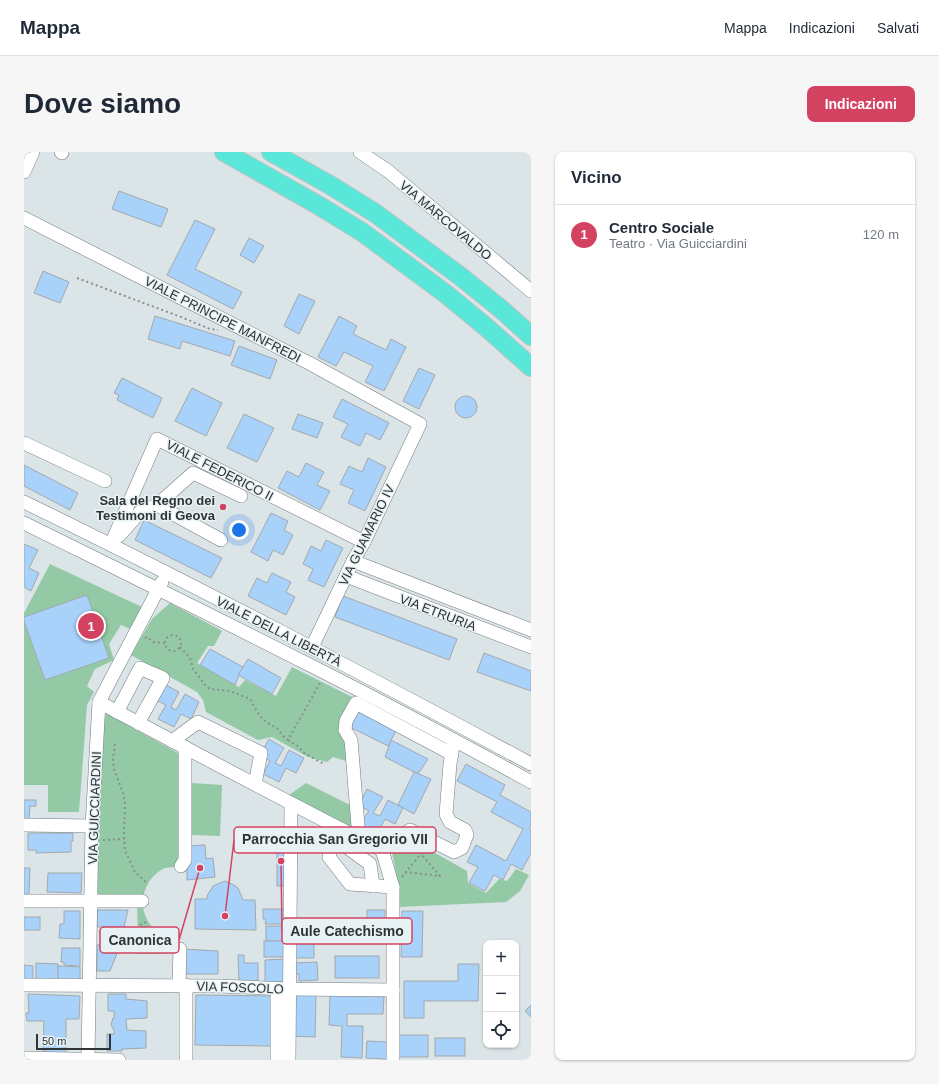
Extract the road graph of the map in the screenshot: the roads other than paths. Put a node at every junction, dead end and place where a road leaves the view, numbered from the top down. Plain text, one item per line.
1 (34, 152) edge
2 (224, 152) edge
3 (271, 152) edge
4 (360, 152) edge
5 (24, 172) edge
6 (24, 218) edge
7 (531, 291) edge
8 (531, 336) edge
9 (531, 367) edge
10 (420, 424) joint
11 (24, 443) edge
12 (105, 481) dead end
13 (242, 496) dead end
14 (24, 502) edge
15 (157, 505) junction
16 (24, 523) edge
17 (221, 540) dead end
18 (364, 542) junction
19 (111, 544) junction
20 (353, 561) junction
21 (167, 573) junction
22 (346, 576) junction
23 (159, 589) junction
24 (531, 630) edge
25 (312, 647) junction
26 (531, 647) edge
27 (99, 702) junction
28 (117, 712) junction
29 (138, 723) junction
30 (454, 740) junction
31 (172, 741) junction
32 (185, 747) junction
33 (452, 754) junction
34 (531, 764) edge
35 (531, 782) edge
36 (255, 784) junction
37 (292, 804) junction
38 (24, 825) edge
39 (92, 826) junction
40 (344, 838) junction
41 (359, 838) junction
42 (382, 850) junction
43 (182, 866) dead end
44 (373, 886) junction
45 (393, 888) junction
46 (142, 901) dead end
47 (24, 902) edge
48 (90, 902) junction
49 (180, 949) dead end
50 (24, 985) edge
51 (88, 985) junction
52 (183, 985) junction
53 (283, 989) junction
54 (393, 990) junction
55 (24, 1058) edge
56 (95, 1060) edge
57 (120, 1060) edge
58 (186, 1060) edge
59 (277, 1060) edge
60 (289, 1060) edge
61 (393, 1060) edge

1 - 5 street
2 - 9 highway
3 - 8 highway
4 - 7 street, VIA MARCOVALDO
6 - 10 street, VIALE PRINCIPE MANFREDI
10 - 18 street, VIA GUAMARIO IV
11 - 12 street
13 - 15 street
14 - 19 street, VIALE DELLA LIBERTÀ
15 - 17 street
15 - 19 street
16 - 23 street, VIALE DELLA LIBERTÀ
18 - 19 street, VIALE FEDERICO II
18 - 20 street, VIA GUAMARIO IV
19 - 21 street, VIALE DELLA LIBERTÀ
20 - 22 street, VIA GUAMARIO IV
20 - 24 street, VIA ETRURIA
21 - 23 street, VIA GUICCIARDINI
21 - 25 street, VIALE DELLA LIBERTÀ
22 - 25 street, VIA GUAMARIO IV
22 - 26 street, VIA ETRURIA
23 - 27 street, VIA GUICCIARDINI
23 - 30 street, VIALE DELLA LIBERTÀ
25 - 34 street, VIALE DELLA LIBERTÀ
27 - 28 street
27 - 39 street, VIA GUICCIARDINI
28 - 29 street
28 - 29 street
29 - 31 street
30 - 33 street
30 - 35 street, VIALE DELLA LIBERTÀ
31 - 32 street
31 - 36 street
32 - 36 street
32 - 43 street
33 - 41 street
33 - 42 street
36 - 37 street
37 - 40 street
37 - 53 street
38 - 39 street
39 - 48 street, VIA GUICCIARDINI
40 - 41 street
40 - 44 street
40 - 44 street
41 - 42 street
42 - 45 street
44 - 45 street
45 - 54 street
46 - 48 street
47 - 48 street
48 - 51 street, VIA GUICCIARDINI
49 - 52 street
50 - 51 street, VIA FOSCOLO
51 - 52 street, VIA FOSCOLO
51 - 56 street, VIA GUICCIARDINI
52 - 53 street, VIA FOSCOLO
52 - 58 street
53 - 54 street, VIA FOSCOLO
53 - 59 street
53 - 60 street
54 - 61 street
55 - 56 street
56 - 57 street

